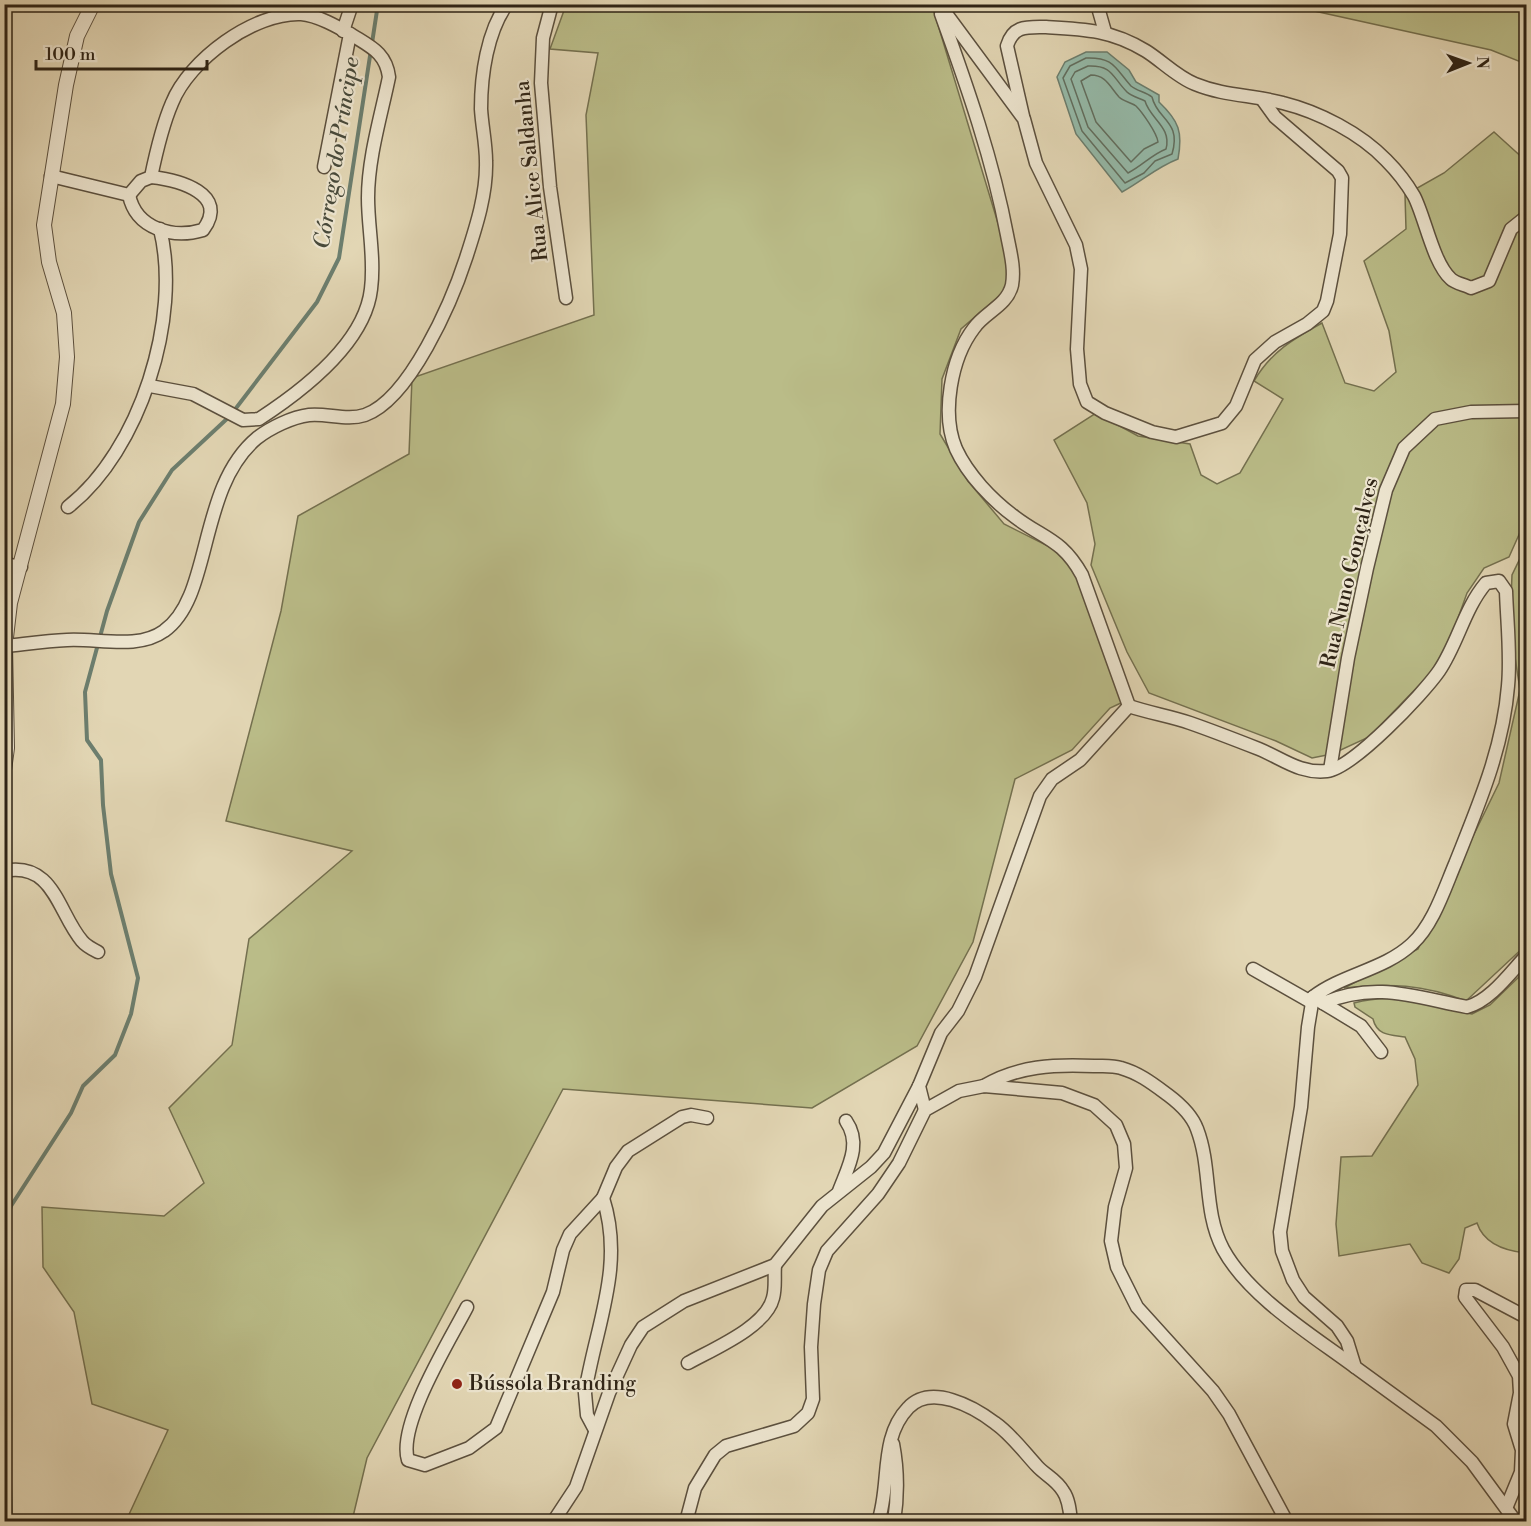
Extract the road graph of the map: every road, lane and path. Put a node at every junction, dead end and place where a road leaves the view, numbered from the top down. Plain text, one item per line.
1 (93, 4) edge
2 (352, 4) edge
3 (507, 4) edge
4 (552, 4) edge
5 (938, 4) edge
6 (1097, 4) edge
7 (311, 10) edge
8 (346, 32) junction
9 (1105, 32) junction
10 (1262, 99) junction
11 (1024, 118) junction
12 (324, 167) dead end
13 (51, 176) junction
14 (151, 177) junction
15 (129, 195) junction
16 (1527, 217) edge
17 (160, 229) junction
18 (566, 298) dead end
19 (150, 386) junction
20 (1527, 411) edge
21 (68, 507) dead end
22 (4, 564) edge
23 (21, 567) junction
24 (5, 646) edge
25 (1129, 706) junction
26 (4, 770) edge
27 (1330, 770) junction
28 (4, 871) edge
29 (98, 952) dead end
30 (1527, 956) edge
31 (1253, 969) dead end
32 (1316, 1001) junction
33 (1382, 1052) dead end
34 (919, 1086) junction
35 (984, 1086) junction
36 (926, 1110) junction
37 (707, 1118) dead end
38 (846, 1121) dead end
39 (838, 1192) junction
40 (603, 1198) junction
41 (775, 1265) junction
42 (467, 1307) dead end
43 (1527, 1317) edge
44 (688, 1363) dead end
45 (1355, 1367) junction
46 (1523, 1382) edge
47 (595, 1430) junction
48 (891, 1437) junction
49 (1507, 1506) junction
50 (553, 1521) edge
51 (686, 1521) edge
52 (878, 1521) edge
53 (894, 1521) edge
54 (1071, 1521) edge
55 (1287, 1521) edge
56 (1516, 1521) edge

1 - 13 street
2 - 8 street
3 - 24 street
4 - 18 street, Rua Alice Saldanha
5 - 11 street
5 - 25 street
6 - 9 street
7 - 8 street
7 - 14 street
8 - 12 street
8 - 19 street
9 - 10 street
9 - 11 street
10 - 11 street
10 - 16 street
13 - 15 street
13 - 23 street
14 - 15 street
14 - 17 street
15 - 17 street
17 - 19 street
19 - 21 street
20 - 27 street, Rua Nuno Gonçalves
22 - 23 street
23 - 24 street
24 - 26 street
25 - 27 street
25 - 34 street
27 - 32 street
28 - 29 street
30 - 32 street
31 - 32 street
32 - 33 street
32 - 45 street
34 - 36 street
34 - 39 street
35 - 36 street
35 - 45 street
35 - 55 street
36 - 51 street
37 - 40 street
38 - 39 street
39 - 41 street
40 - 42 street
40 - 47 street
41 - 44 street
41 - 47 street
43 - 46 street
45 - 49 street
46 - 49 street
47 - 50 street
48 - 52 street
48 - 53 street
48 - 54 street
49 - 56 street

